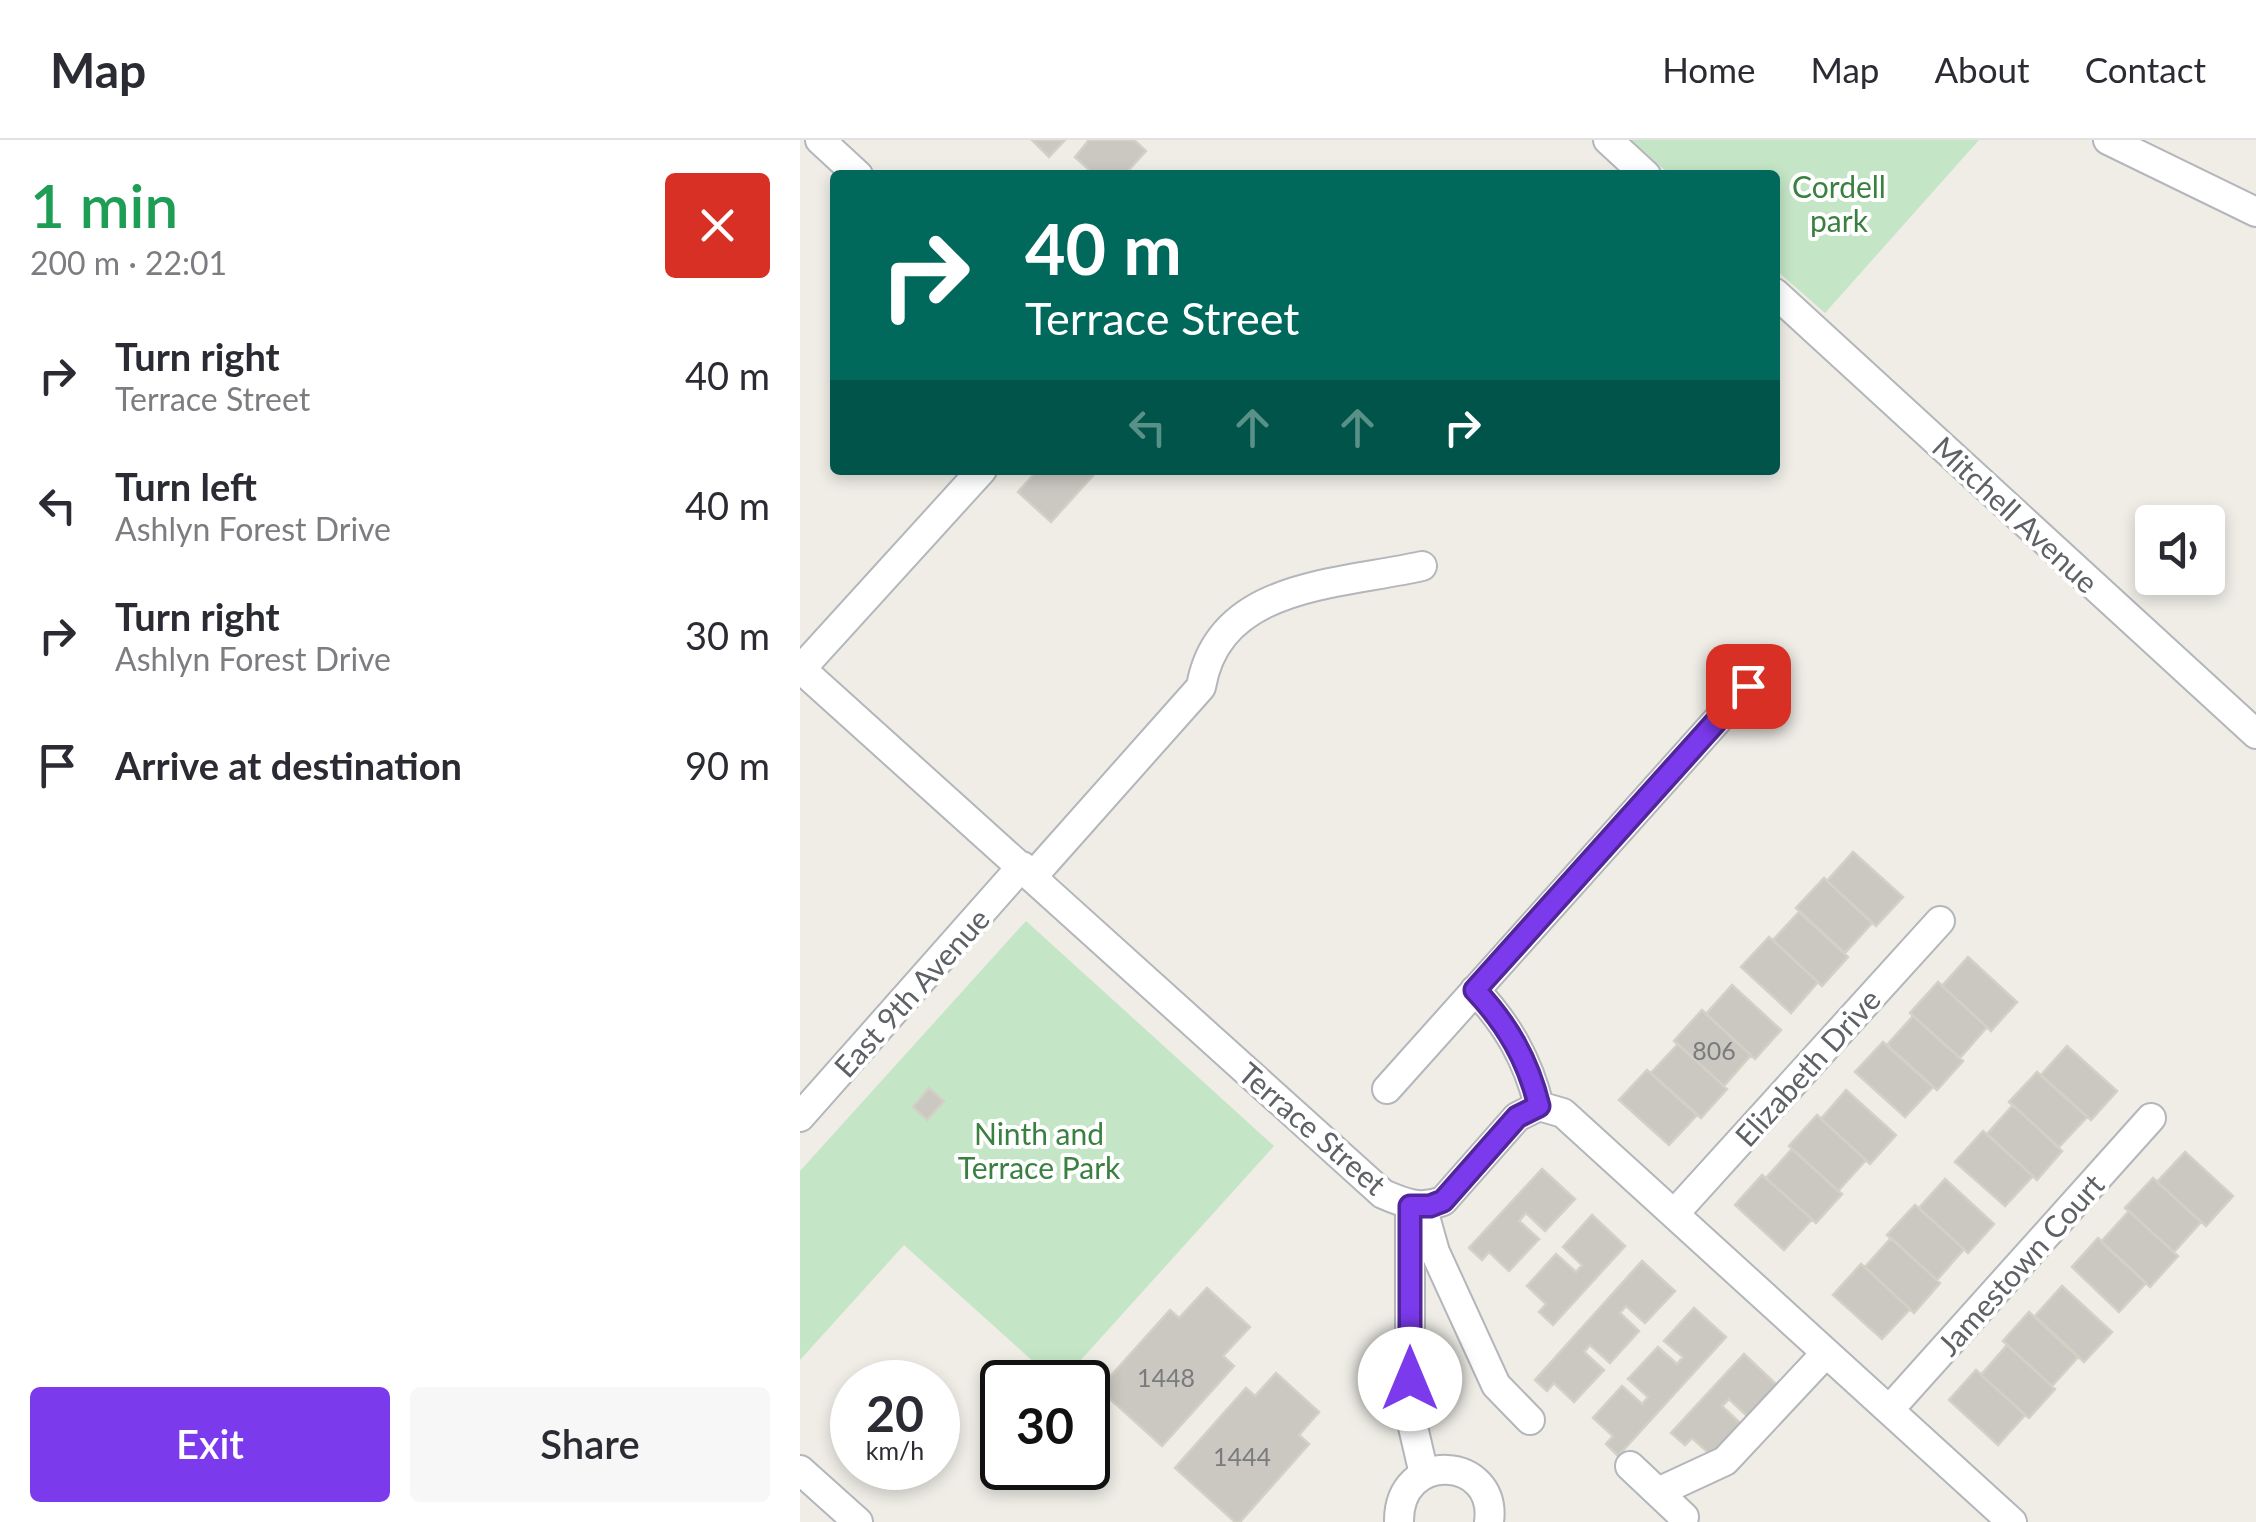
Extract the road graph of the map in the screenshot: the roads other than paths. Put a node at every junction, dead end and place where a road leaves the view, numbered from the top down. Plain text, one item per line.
1 (820, 140) edge
2 (1608, 140) edge
3 (2108, 140) edge
4 (853, 170) edge
5 (1641, 170) edge
6 (2256, 212) edge
7 (1780, 299) edge
8 (977, 475) edge
9 (1422, 566) dead end
10 (800, 670) edge
11 (1748, 686) dead end
12 (2256, 734) edge
13 (1028, 871) junction
14 (1940, 921) dead end
15 (1475, 990) junction
16 (1387, 1089) dead end
17 (1539, 1106) junction
18 (800, 1117) edge
19 (2151, 1118) dead end
20 (1416, 1206) junction
21 (1674, 1214) junction
22 (1826, 1353) junction
23 (1889, 1410) junction
24 (1530, 1420) dead end
25 (1630, 1466) dead end
26 (800, 1470) edge
27 (1424, 1474) junction
28 (1658, 1492) junction
29 (1684, 1517) dead end
30 (858, 1522) edge
31 (1400, 1522) edge
32 (1489, 1522) edge
33 (2012, 1522) edge

1 - 4 street
2 - 5 street
3 - 6 street
7 - 12 street, Mitchell Avenue
8 - 10 street
9 - 13 street, East 9th Avenue
10 - 13 street, Terrace Street
11 - 15 street
13 - 18 street, East 9th Avenue
13 - 20 street, Terrace Street
14 - 21 street, Elizabeth Drive
15 - 16 street
15 - 17 street
17 - 20 street, Terrace Street
17 - 21 street
19 - 23 street, Jamestown Court
20 - 24 street
20 - 27 street
21 - 22 street
22 - 23 street
22 - 28 street
23 - 33 street
25 - 28 street
26 - 30 street
27 - 31 street
27 - 32 street
28 - 29 street

